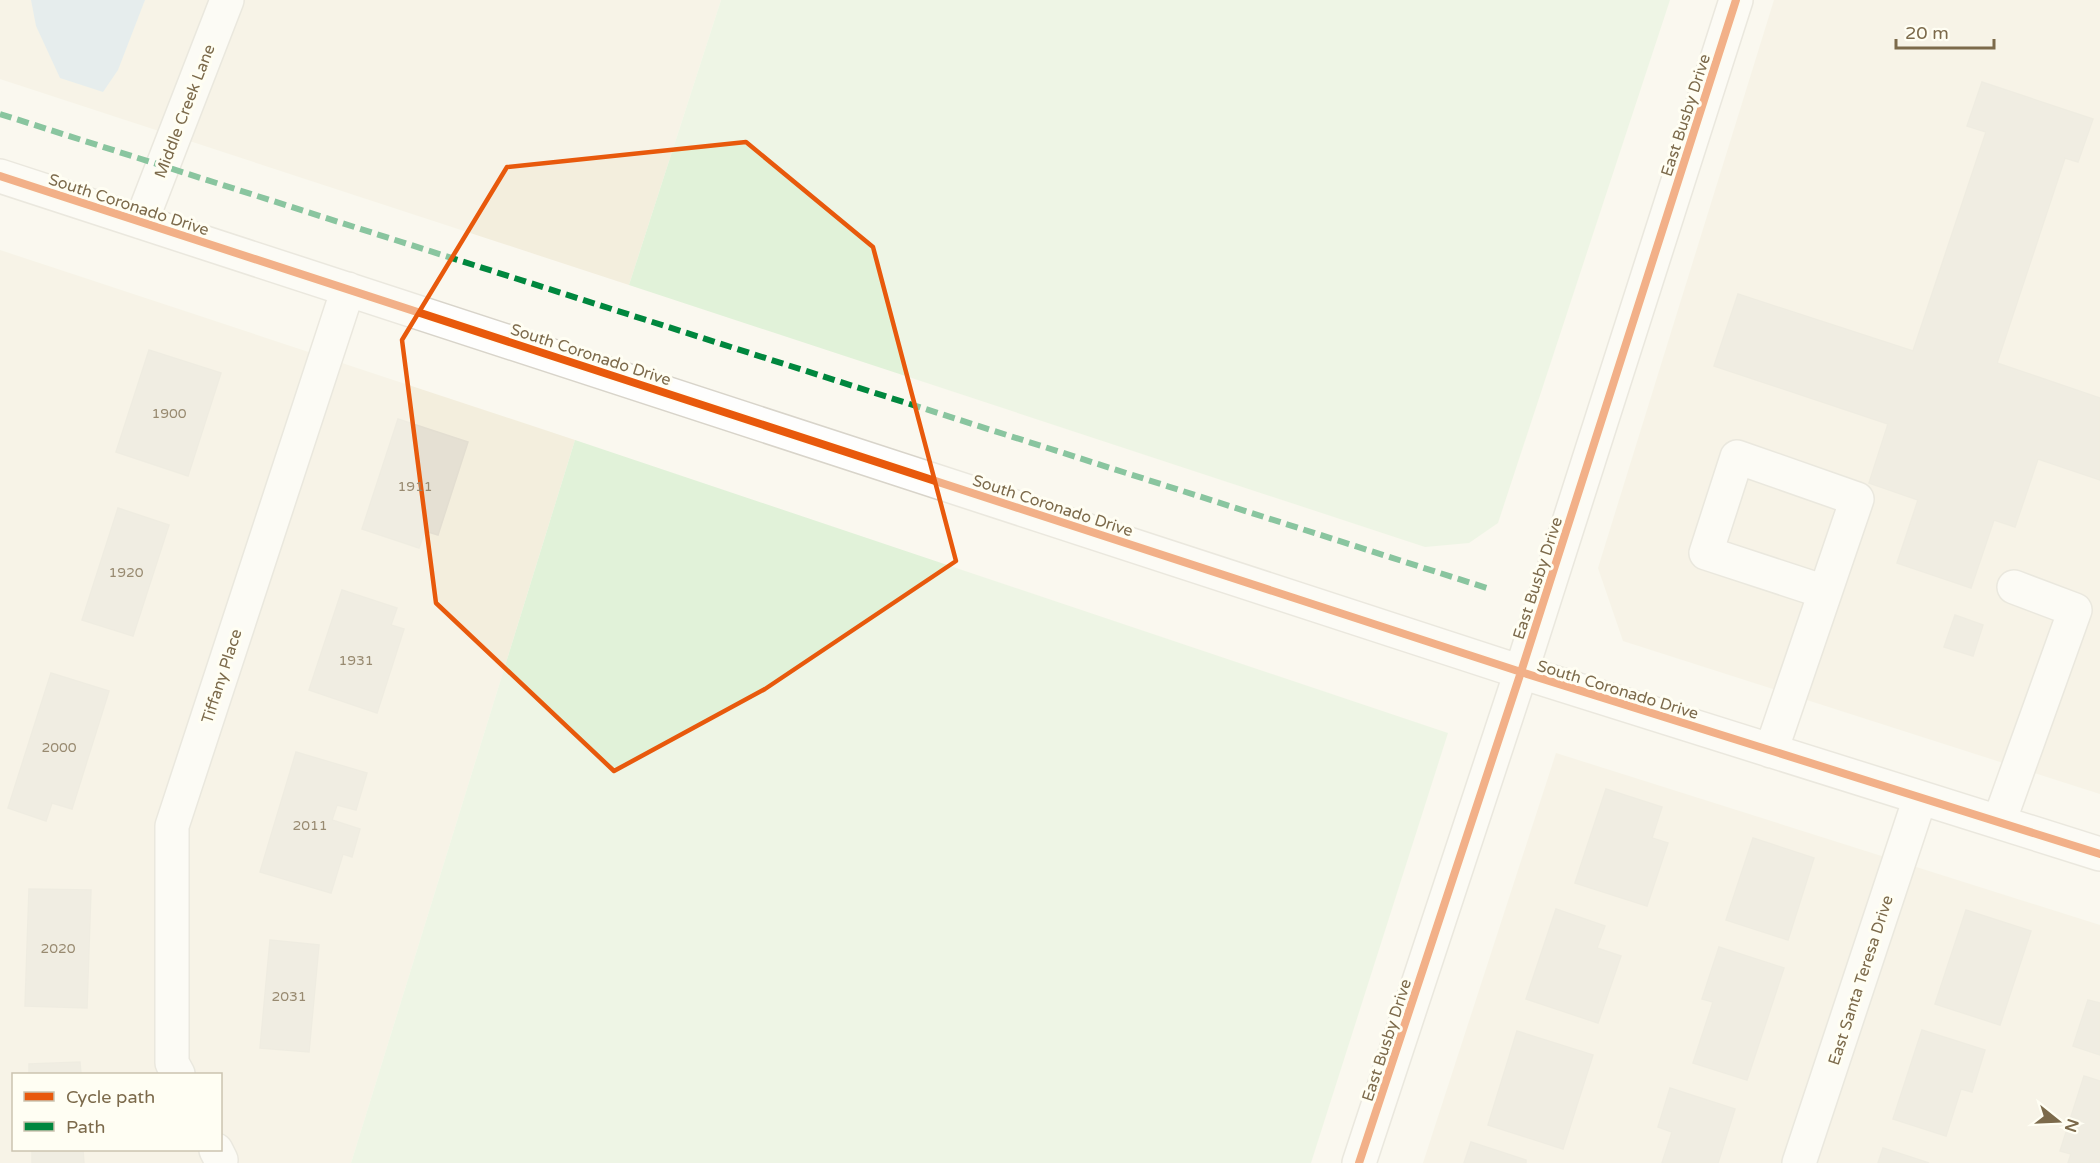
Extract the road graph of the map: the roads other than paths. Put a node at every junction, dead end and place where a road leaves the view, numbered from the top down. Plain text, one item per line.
1 (227, 0) edge
2 (1736, 0) edge
3 (0, 176) edge
4 (141, 222) junction
5 (348, 289) junction
6 (2014, 586) dead end
7 (1825, 592) junction
8 (1521, 672) junction
9 (1771, 751) junction
10 (1920, 798) junction
11 (1999, 822) junction
12 (2100, 854) edge
13 (177, 1073) edge
14 (1359, 1163) edge
15 (1799, 1163) edge

1 - 4 street, Middle Creek Lane
2 - 8 street, East Busby Drive
3 - 4 street, South Coronado Drive
4 - 5 street, South Coronado Drive
5 - 8 street, South Coronado Drive
5 - 13 street, Tiffany Place
6 - 11 street
7 - 7 street
7 - 9 street
8 - 9 street, South Coronado Drive
8 - 14 street, East Busby Drive
9 - 10 street, South Coronado Drive
10 - 11 street, South Coronado Drive
10 - 15 street, East Santa Teresa Drive
11 - 12 street, South Coronado Drive

